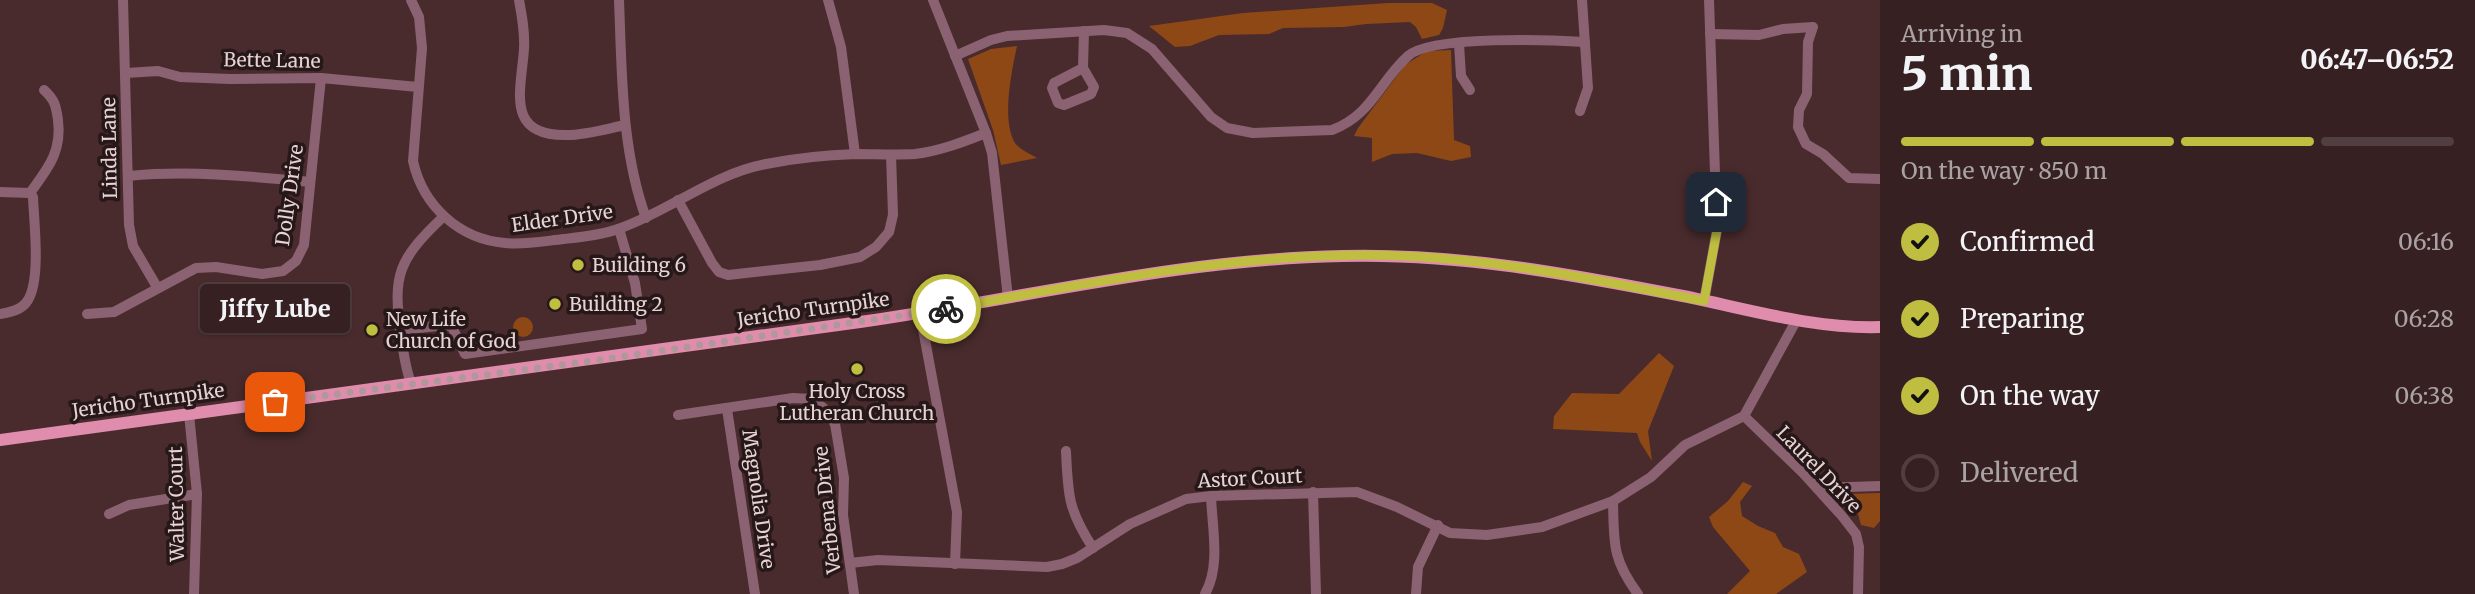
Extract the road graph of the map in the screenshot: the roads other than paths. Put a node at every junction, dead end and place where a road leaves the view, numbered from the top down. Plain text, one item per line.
1 (123, 0) edge
2 (411, 0) edge
3 (519, 0) edge
4 (619, 0) edge
5 (828, 0) edge
6 (933, 0) edge
7 (1583, 0) edge
8 (1709, 0) edge
9 (1084, 31) junction
10 (1710, 34) junction
11 (1585, 42) junction
12 (1459, 44) junction
13 (955, 56) junction
14 (1083, 68) dead end
15 (126, 73) junction
16 (321, 78) junction
17 (418, 87) junction
18 (44, 90) dead end
19 (1470, 90) dead end
20 (1580, 111) dead end
21 (625, 125) junction
22 (986, 133) junction
23 (855, 155) junction
24 (891, 155) junction
25 (128, 176) junction
26 (1880, 179) edge
27 (310, 182) junction
28 (0, 192) edge
29 (30, 193) junction
30 (678, 200) junction
31 (443, 217) junction
32 (646, 218) junction
33 (619, 229) junction
34 (157, 288) junction
35 (1008, 298) junction
36 (1704, 301) junction
37 (920, 313) junction
38 (0, 314) edge
39 (87, 314) dead end
40 (1797, 321) junction
41 (1880, 327) edge
42 (400, 330) junction
43 (411, 383) junction
44 (727, 409) junction
45 (189, 414) junction
46 (678, 415) dead end
47 (1744, 416) junction
48 (0, 440) edge
49 (1066, 451) dead end
50 (1880, 486) edge
51 (1817, 488) junction
52 (1313, 492) junction
53 (197, 494) junction
54 (1211, 496) junction
55 (1613, 501) junction
56 (109, 514) dead end
57 (1438, 525) junction
58 (1093, 548) junction
59 (850, 563) junction
60 (955, 564) junction
61 (194, 594) edge
62 (755, 594) edge
63 (854, 594) edge
64 (1205, 594) edge
65 (1316, 594) edge
66 (1416, 594) edge
67 (1637, 594) edge
68 (1858, 594) edge

1 - 15 street, Linda Lane
2 - 17 street, Elder Drive
3 - 21 street
4 - 21 street
5 - 23 street
6 - 13 street
7 - 11 street
8 - 10 street
9 - 12 street
9 - 13 street
9 - 14 street
10 - 26 street
10 - 36 street
11 - 12 street
11 - 20 street
12 - 19 street
13 - 22 street
15 - 16 street, Bette Lane
15 - 25 street, Linda Lane
16 - 17 street, Bette Lane
16 - 27 street, Dolly Drive
17 - 31 street, Elder Drive
18 - 29 street
21 - 32 street
22 - 24 street, Elder Drive
22 - 35 street
23 - 24 street, Elder Drive
23 - 30 street, Elder Drive
24 - 30 street
25 - 27 street
25 - 34 street, Linda Lane
27 - 34 street, Dolly Drive
28 - 29 street
29 - 38 street
30 - 32 street, Elder Drive
31 - 33 street, Elder Drive
31 - 42 street
32 - 33 street, Elder Drive
33 - 42 street
34 - 39 street, Dolly Drive
35 - 36 main road, Jericho Turnpike
35 - 37 main road, Jericho Turnpike
36 - 40 main road, Jericho Turnpike
37 - 43 main road, Jericho Turnpike
37 - 60 street
40 - 41 main road, Jericho Turnpike
40 - 47 street
42 - 43 street
43 - 45 main road, Jericho Turnpike
44 - 46 street, Verbena Drive
44 - 59 street, Verbena Drive
44 - 62 street, Magnolia Drive
45 - 48 main road, Jericho Turnpike
45 - 53 street, Walter Court
47 - 51 street, Laurel Drive
47 - 55 street, Astor Court
49 - 58 street
50 - 51 street
51 - 68 street, Laurel Drive
52 - 54 street, Astor Court
52 - 57 street, Astor Court
52 - 65 street
53 - 56 street
53 - 61 street, Walter Court
54 - 58 street, Astor Court
54 - 64 street
55 - 57 street, Astor Court
55 - 67 street
57 - 66 street
58 - 60 street, Astor Court
59 - 60 street, Astor Court
59 - 63 street, Verbena Drive

